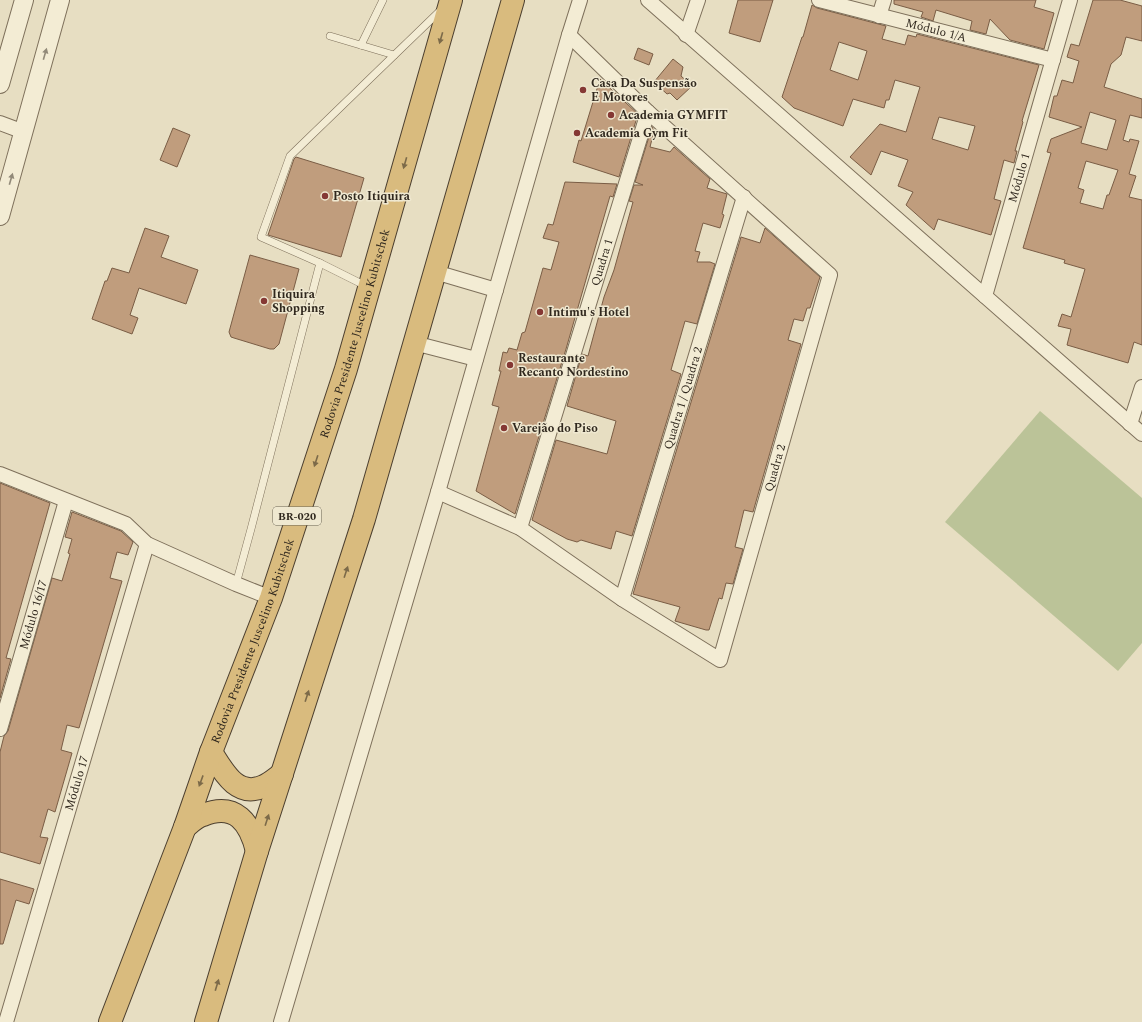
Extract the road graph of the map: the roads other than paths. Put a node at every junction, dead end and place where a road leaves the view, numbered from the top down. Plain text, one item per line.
1 (24, 0) edge
2 (60, 0) edge
3 (382, 0) edge
4 (451, 0) edge
5 (513, 0) edge
6 (580, 0) edge
7 (648, 0) edge
8 (698, 0) edge
9 (819, 0) edge
10 (884, 0) edge
11 (1070, 0) edge
12 (879, 16) junction
13 (569, 35) junction
14 (686, 35) junction
15 (330, 36) dead end
16 (362, 45) junction
17 (394, 55) junction
18 (1053, 60) junction
19 (0, 84) edge
20 (648, 112) junction
21 (0, 123) edge
22 (24, 132) junction
23 (744, 197) junction
24 (0, 216) edge
25 (320, 263) junction
26 (435, 272) junction
27 (370, 287) junction
28 (496, 290) junction
29 (985, 296) junction
30 (414, 343) junction
31 (476, 359) junction
32 (1142, 387) edge
33 (1130, 424) junction
34 (1142, 434) edge
35 (0, 474) edge
36 (438, 492) junction
37 (66, 501) junction
38 (520, 528) junction
39 (147, 544) junction
40 (236, 584) junction
41 (271, 598) junction
42 (622, 599) junction
43 (0, 729) edge
44 (211, 752) junction
45 (282, 774) junction
46 (185, 827) junction
47 (257, 851) junction
48 (6, 1022) edge
49 (110, 1022) edge
50 (206, 1022) edge
51 (281, 1022) edge

1 - 19 street
22 -> 2 street
3 - 16 lane
4 - 17 lane
4 -> 27 highway, Rodovia Presidente Juscelino Kubitschek / BR-020
5 - 26 highway
6 - 13 street
7 - 14 street
8 - 14 street
9 - 12 street, Módulo 1/A
10 - 12 street
11 - 18 street, Módulo 1
12 - 18 street, Módulo 1/A
13 - 20 street
13 - 28 street
14 - 29 street
15 - 16 lane
16 - 17 lane
17 - 25 lane
18 - 29 street, Módulo 1
20 - 23 street
20 - 38 street, Quadra 1
21 - 22 street
24 -> 22 street
23 - 42 street, Quadra 1 / Quadra 2
23 - 42 street, Quadra 2
25 - 27 lane
25 - 40 lane
26 - 28 street
26 - 30 highway
27 -> 41 highway, Rodovia Presidente Juscelino Kubitschek / BR-020
28 - 31 street
29 - 33 street
30 - 31 street
45 -> 30 highway
31 - 36 street
32 - 33 street
33 - 34 street
35 - 37 street
36 - 38 street
36 - 51 street
37 - 39 street
37 - 43 street, Módulo 16/17
38 - 42 street
39 - 40 street
39 - 48 street, Módulo 17
40 - 41 street
41 - 44 highway, Rodovia Presidente Juscelino Kubitschek / BR-020
44 - 45 highway
44 -> 46 highway, Rodovia Presidente Juscelino Kubitschek / BR-020
47 -> 45 highway
46 - 47 highway
46 - 49 highway, Rodovia Presidente Juscelino Kubitschek / BR-020
50 -> 47 highway

